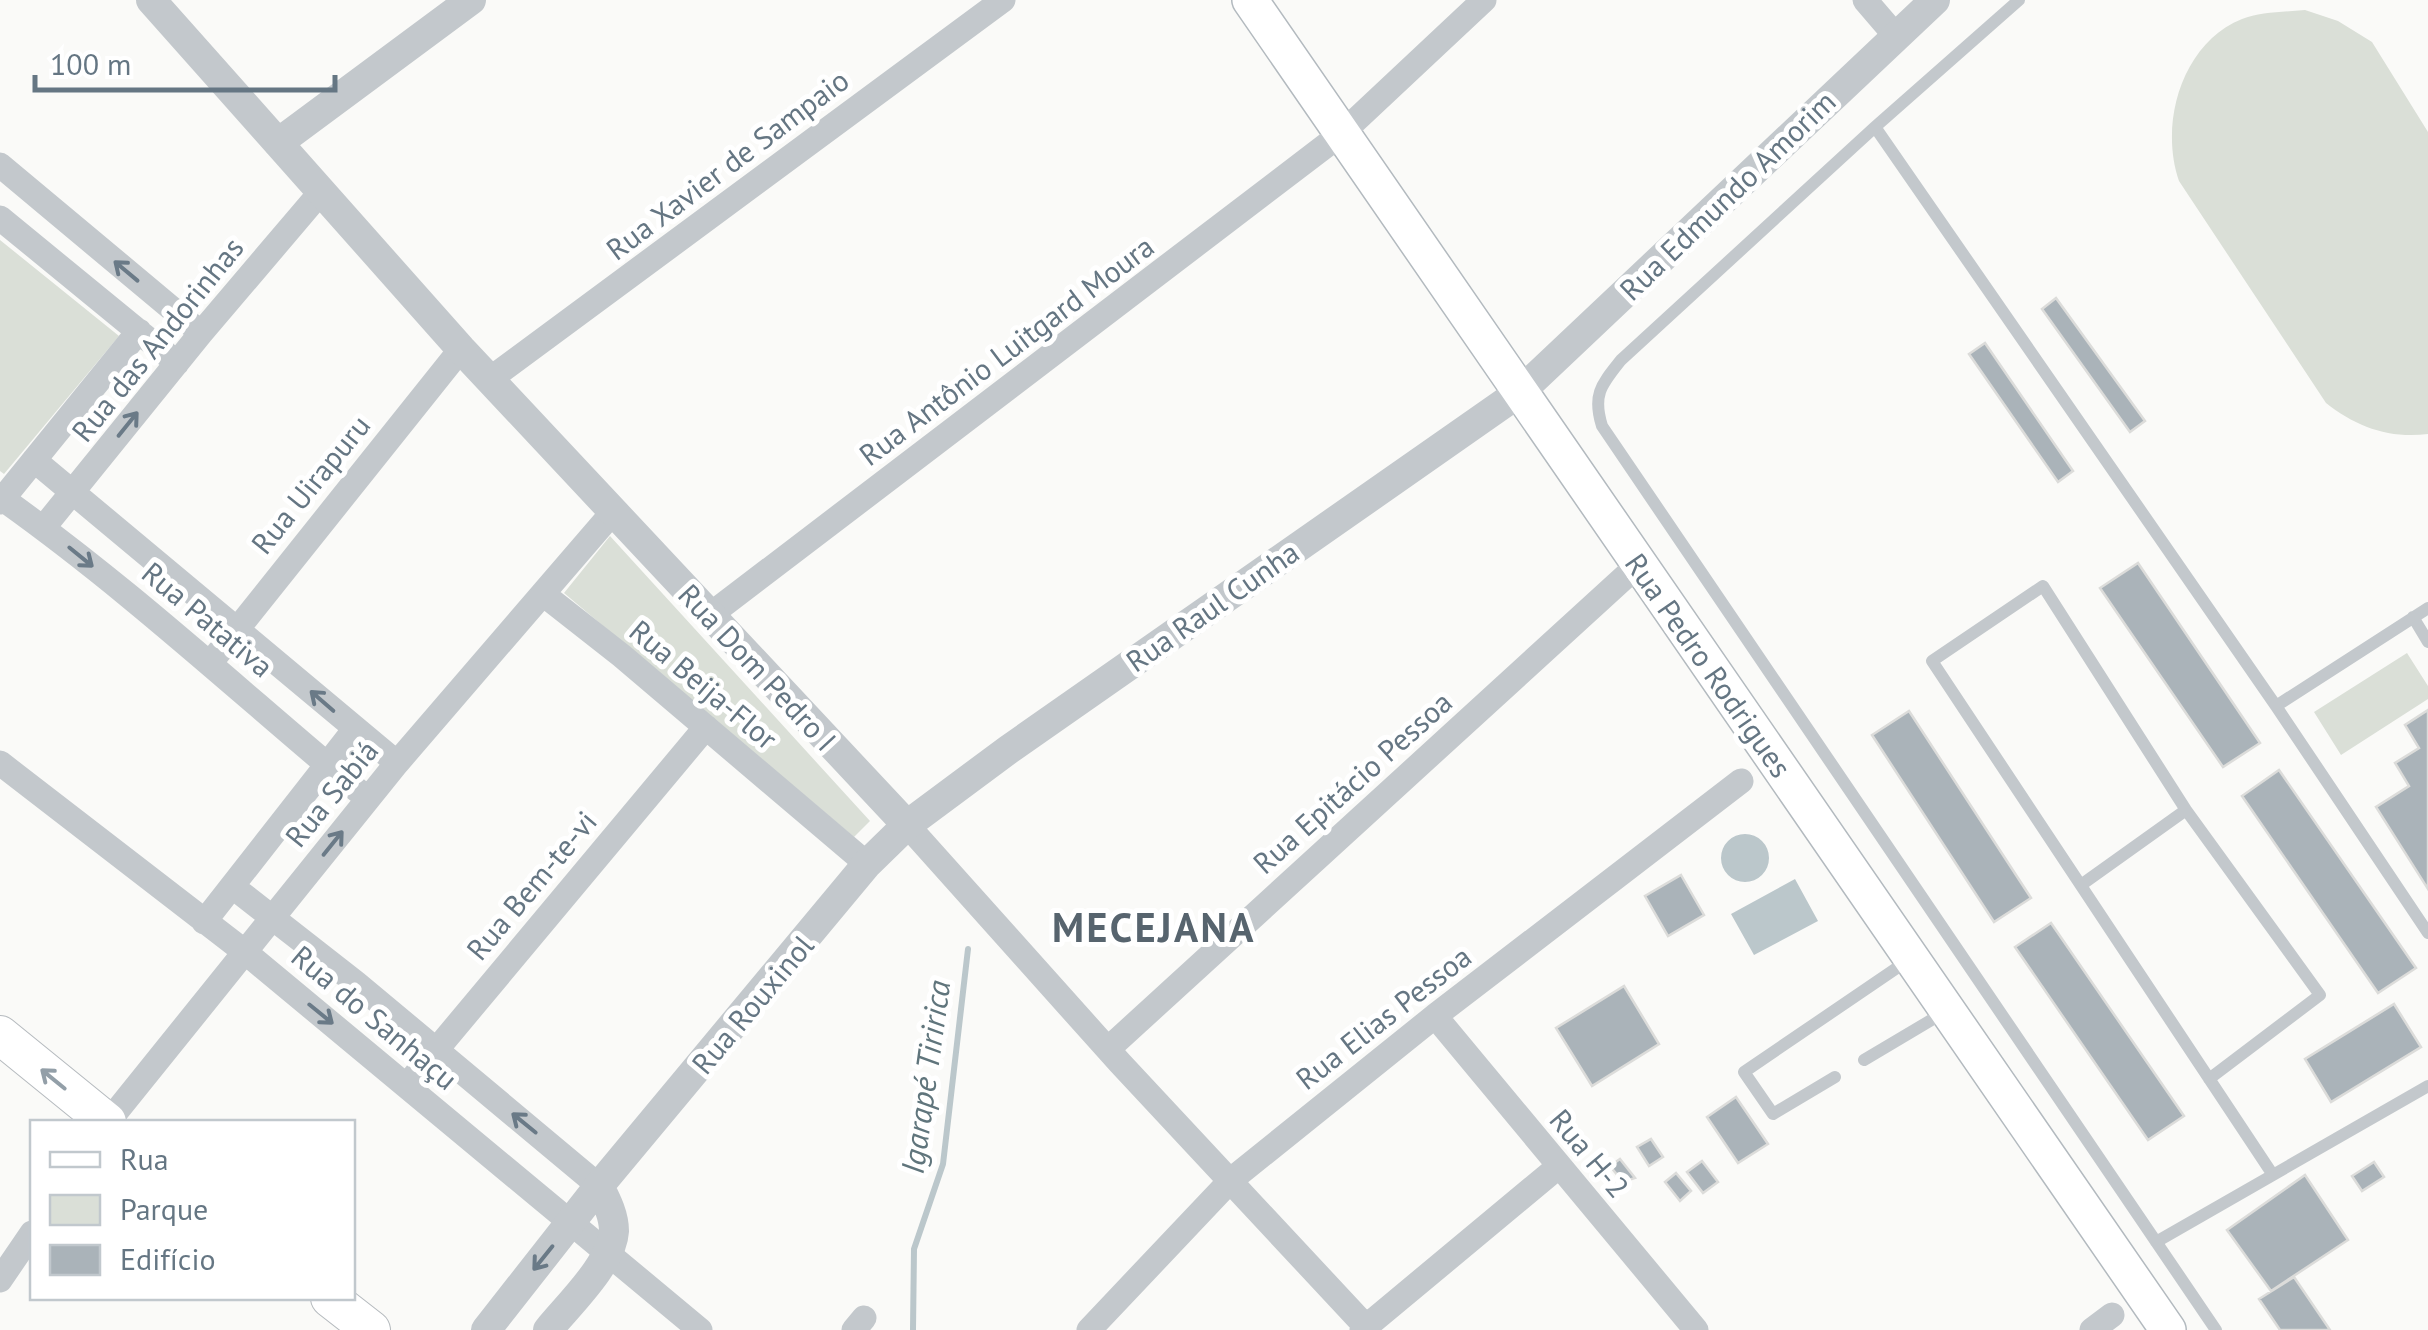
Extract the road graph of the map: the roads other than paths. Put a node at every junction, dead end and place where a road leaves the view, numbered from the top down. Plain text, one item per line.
1 (152, 0) edge
2 (470, 0) edge
3 (1003, 0) edge
4 (1250, 0) edge
5 (1484, 0) edge
6 (1866, 0) edge
7 (1935, 0) edge
8 (2019, 0) edge
9 (1895, 35) junction
10 (1874, 127) junction
11 (1340, 134) junction
12 (278, 143) junction
13 (2, 170) edge
14 (320, 192) junction
15 (0, 218) edge
16 (139, 331) junction
17 (201, 334) junction
18 (461, 349) junction
19 (177, 363) junction
20 (490, 379) junction
21 (1520, 392) junction
22 (34, 460) junction
23 (74, 491) junction
24 (1, 499) edge
25 (613, 512) junction
26 (44, 527) junction
27 (1640, 564) junction
28 (543, 594) junction
29 (2428, 608) edge
30 (710, 615) junction
31 (2413, 618) junction
32 (236, 627) junction
33 (2428, 642) edge
34 (211, 662) junction
35 (2276, 706) junction
36 (706, 727) junction
37 (355, 729) junction
38 (0, 763) edge
39 (397, 763) junction
40 (328, 766) junction
41 (1742, 781) dead end
42 (368, 799) junction
43 (2186, 810) junction
44 (907, 825) junction
45 (868, 864) junction
46 (2080, 886) junction
47 (233, 887) junction
48 (272, 918) junction
49 (204, 922) junction
50 (2428, 933) edge
51 (246, 952) junction
52 (1912, 958) junction
53 (1948, 1010) junction
54 (1435, 1016) junction
55 (0, 1035) edge
56 (1108, 1048) junction
57 (436, 1051) junction
58 (1864, 1060) dead end
59 (1835, 1077) dead end
60 (2210, 1079) junction
61 (407, 1085) junction
62 (2428, 1086) edge
63 (106, 1120) edge
64 (110, 1120) edge
65 (1558, 1167) junction
66 (2273, 1175) junction
67 (1231, 1180) junction
68 (599, 1186) junction
69 (571, 1223) junction
70 (30, 1236) edge
71 (2156, 1242) junction
72 (609, 1254) junction
73 (0, 1280) edge
74 (332, 1300) edge
75 (366, 1328) edge
76 (1366, 1329) edge
77 (486, 1330) edge
78 (548, 1330) edge
79 (700, 1330) edge
80 (1090, 1330) edge
81 (1696, 1330) edge
82 (2168, 1330) edge
83 (2216, 1330) edge

1 - 12 street, Rua Dom Pedro I
2 - 12 street
3 - 20 street, Rua Xavier de Sampaio
4 - 11 main road, Rua Pedro Rodrigues
5 - 11 street, Rua Antônio Luitgard Moura
6 - 9 street
7 - 9 street, Rua Edmundo Amorim
8 - 10 lane
9 - 21 street, Rua Edmundo Amorim
10 - 35 lane
10 - 71 lane
11 - 21 main road, Rua Pedro Rodrigues
11 - 30 street, Rua Antônio Luitgard Moura
12 - 14 street, Rua Dom Pedro I
17 -> 13 street
14 - 17 street, Rua das Andorinhas
14 - 18 street, Rua Dom Pedro I
15 - 16 street
16 - 19 street
16 - 22 street, Rua das Andorinhas
17 - 19 street, Rua das Andorinhas
18 - 20 street, Rua Dom Pedro I
18 - 32 street, Rua Uirapuru
23 -> 19 street, Rua das Andorinhas
20 - 25 street, Rua Dom Pedro I
21 - 27 main road, Rua Pedro Rodrigues
21 - 44 street, Rua Raul Cunha
22 - 23 street, Rua Patativa
22 - 24 street, Rua das Andorinhas
23 - 26 street, Rua das Andorinhas
23 - 32 street, Rua Patativa
24 - 26 street, Rua Patativa
25 - 28 street, Rua Sabiá
25 - 30 street, Rua Dom Pedro I
26 -> 34 street, Rua Patativa
27 - 52 main road, Rua Pedro Rodrigues
27 - 56 street, Rua Epitácio Pessoa
28 - 36 street, Rua Beija-Flor
28 - 39 street, Rua Sabiá
29 - 31 lane
30 - 44 street, Rua Dom Pedro I
31 - 33 lane
31 - 35 lane
32 - 34 street, Rua Uirapuru
37 -> 32 street, Rua Patativa
34 - 40 street, Rua Patativa
35 - 50 lane
36 - 45 street, Rua Beija-Flor
36 - 57 street, Rua Bem-te-vi
37 - 39 street, Rua Patativa
37 - 40 street, Rua Sabiá
38 - 49 street, Rua do Sanhaçu
39 - 42 street, Rua Sabiá
40 - 42 street, Rua Patativa
40 - 47 street, Rua Sabiá
41 - 54 street, Rua Elias Pessoa
48 -> 42 street, Rua Sabiá
43 - 46 lane
43 - 46 lane
43 - 60 lane
44 - 45 street, Rua Rouxinol
44 - 56 street, Rua Dom Pedro I
45 - 68 street, Rua Rouxinol
46 - 60 lane
47 - 48 street, Rua do Sanhaçu
47 - 49 street, Rua Sabiá
48 - 51 street, Rua Sabiá
48 - 57 street, Rua do Sanhaçu
49 - 51 street, Rua do Sanhaçu
51 -> 61 street, Rua do Sanhaçu
51 - 64 street, Rua Sabiá
52 - 53 main road, Rua Pedro Rodrigues
52 - 59 lane
53 - 58 lane
53 - 82 main road, Rua Pedro Rodrigues
54 - 65 street, Rua H-2
54 - 67 street, Rua Elias Pessoa
63 -> 55 main road
56 - 67 street, Rua Dom Pedro I
57 - 61 street, Rua Bem-te-vi
68 -> 57 street, Rua do Sanhaçu
60 - 66 lane
61 - 69 street, Rua do Sanhaçu
62 - 66 lane
65 - 76 street
65 - 81 street, Rua H-2
66 - 71 lane
67 - 76 street, Rua Dom Pedro I
67 - 80 street, Rua Elias Pessoa
68 - 69 street, Rua Rouxinol
68 - 72 street
69 - 72 street, Rua do Sanhaçu
69 -> 77 street, Rua Rouxinol
70 - 73 street
71 - 83 lane
72 - 78 street
72 - 79 street, Rua do Sanhaçu
74 - 75 main road

